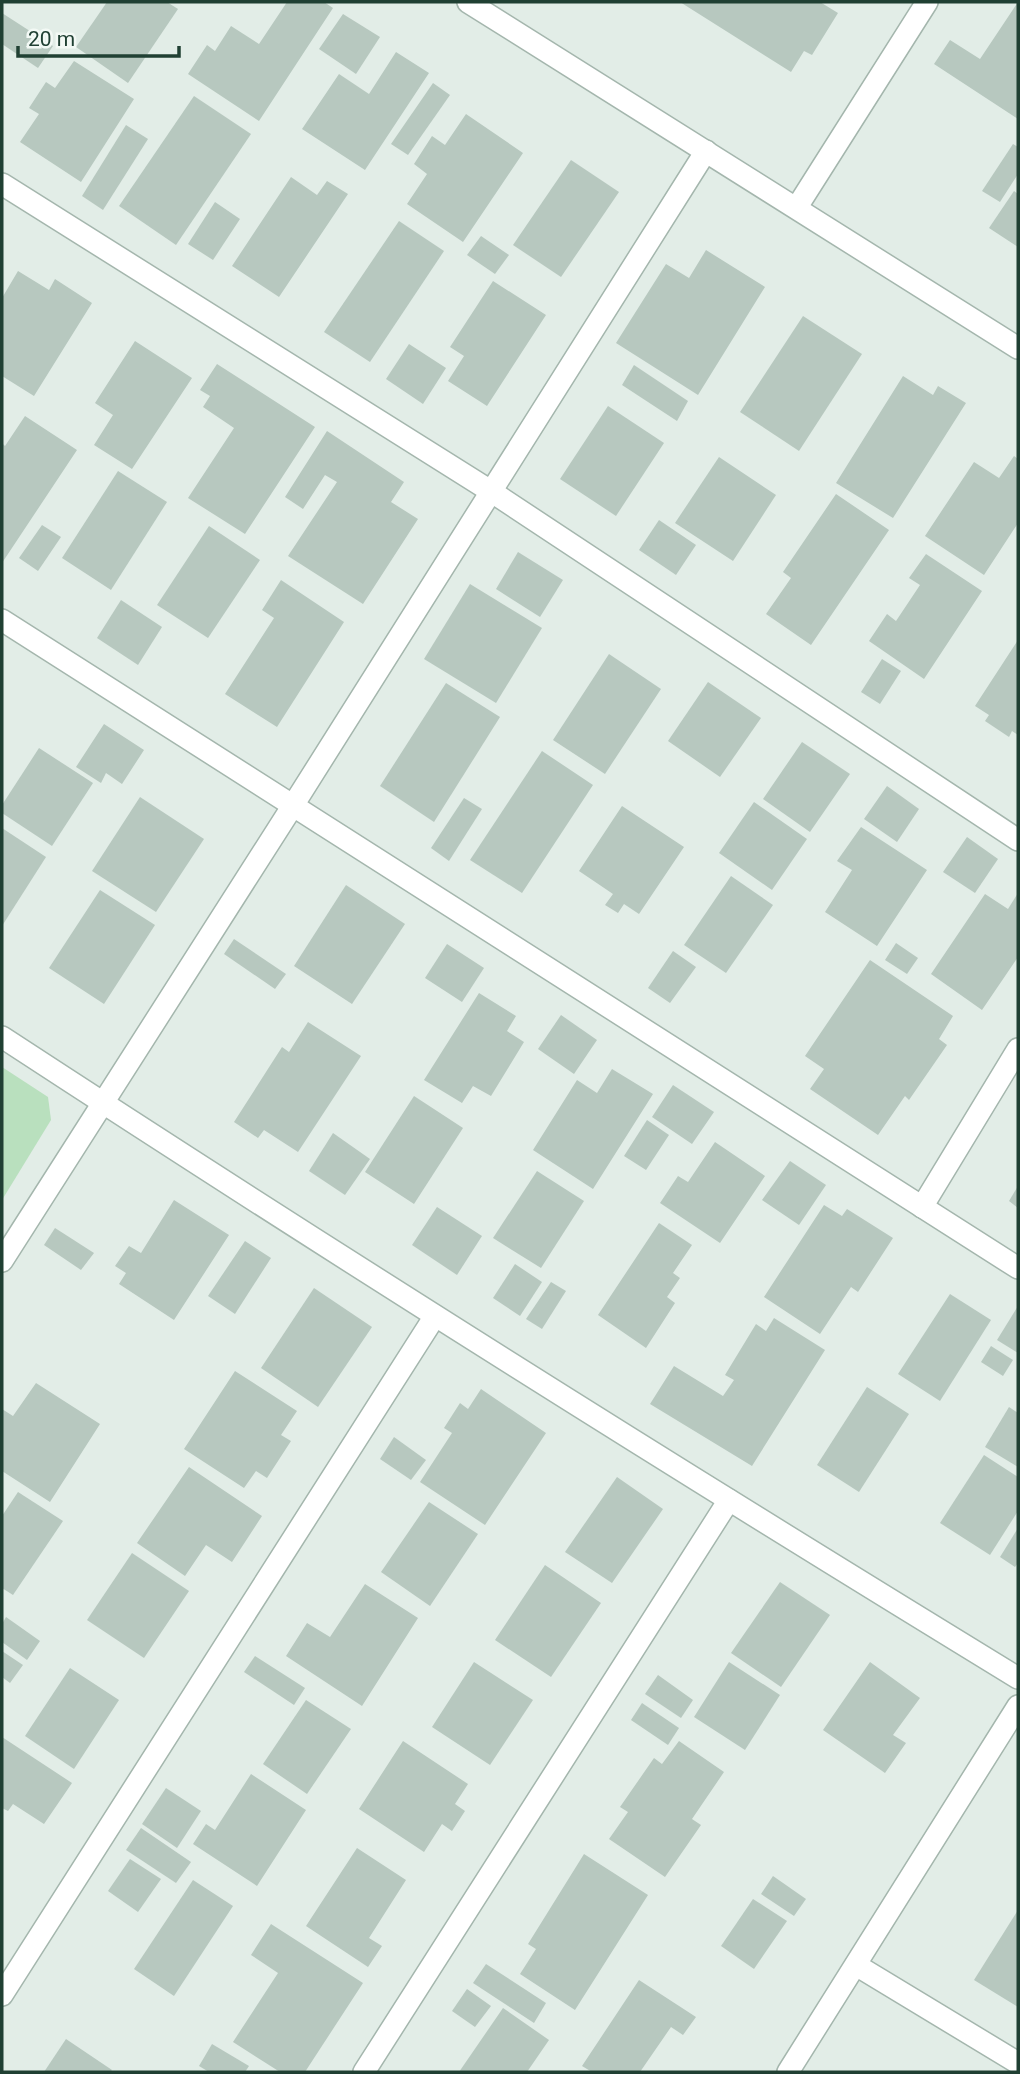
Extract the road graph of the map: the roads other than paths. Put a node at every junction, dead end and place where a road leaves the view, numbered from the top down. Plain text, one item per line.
1 (468, 2) edge
2 (927, 2) edge
3 (706, 151) junction
4 (2, 184) edge
5 (797, 207) junction
6 (1018, 348) edge
7 (492, 492) junction
8 (2, 620) edge
9 (292, 807) junction
10 (1018, 840) edge
11 (2, 1037) edge
12 (1018, 1049) edge
13 (103, 1103) junction
14 (922, 1207) junction
15 (2, 1261) edge
16 (1018, 1268) edge
17 (435, 1316) junction
18 (729, 1500) junction
19 (1018, 1678) edge
20 (1018, 1706) edge
21 (856, 1965) junction
22 (2, 1995) edge
23 (1018, 2063) edge
24 (364, 2072) edge
25 (788, 2072) edge

1 - 3 street
2 - 5 street
3 - 5 street
3 - 7 street
4 - 7 street
5 - 6 street
7 - 9 street
7 - 10 street
8 - 9 street
9 - 13 street
9 - 14 street
11 - 13 street
12 - 14 street
13 - 15 street
13 - 17 street
14 - 16 street
17 - 18 street
17 - 22 street
18 - 19 street
18 - 24 street
20 - 21 street
21 - 23 street
21 - 25 street

